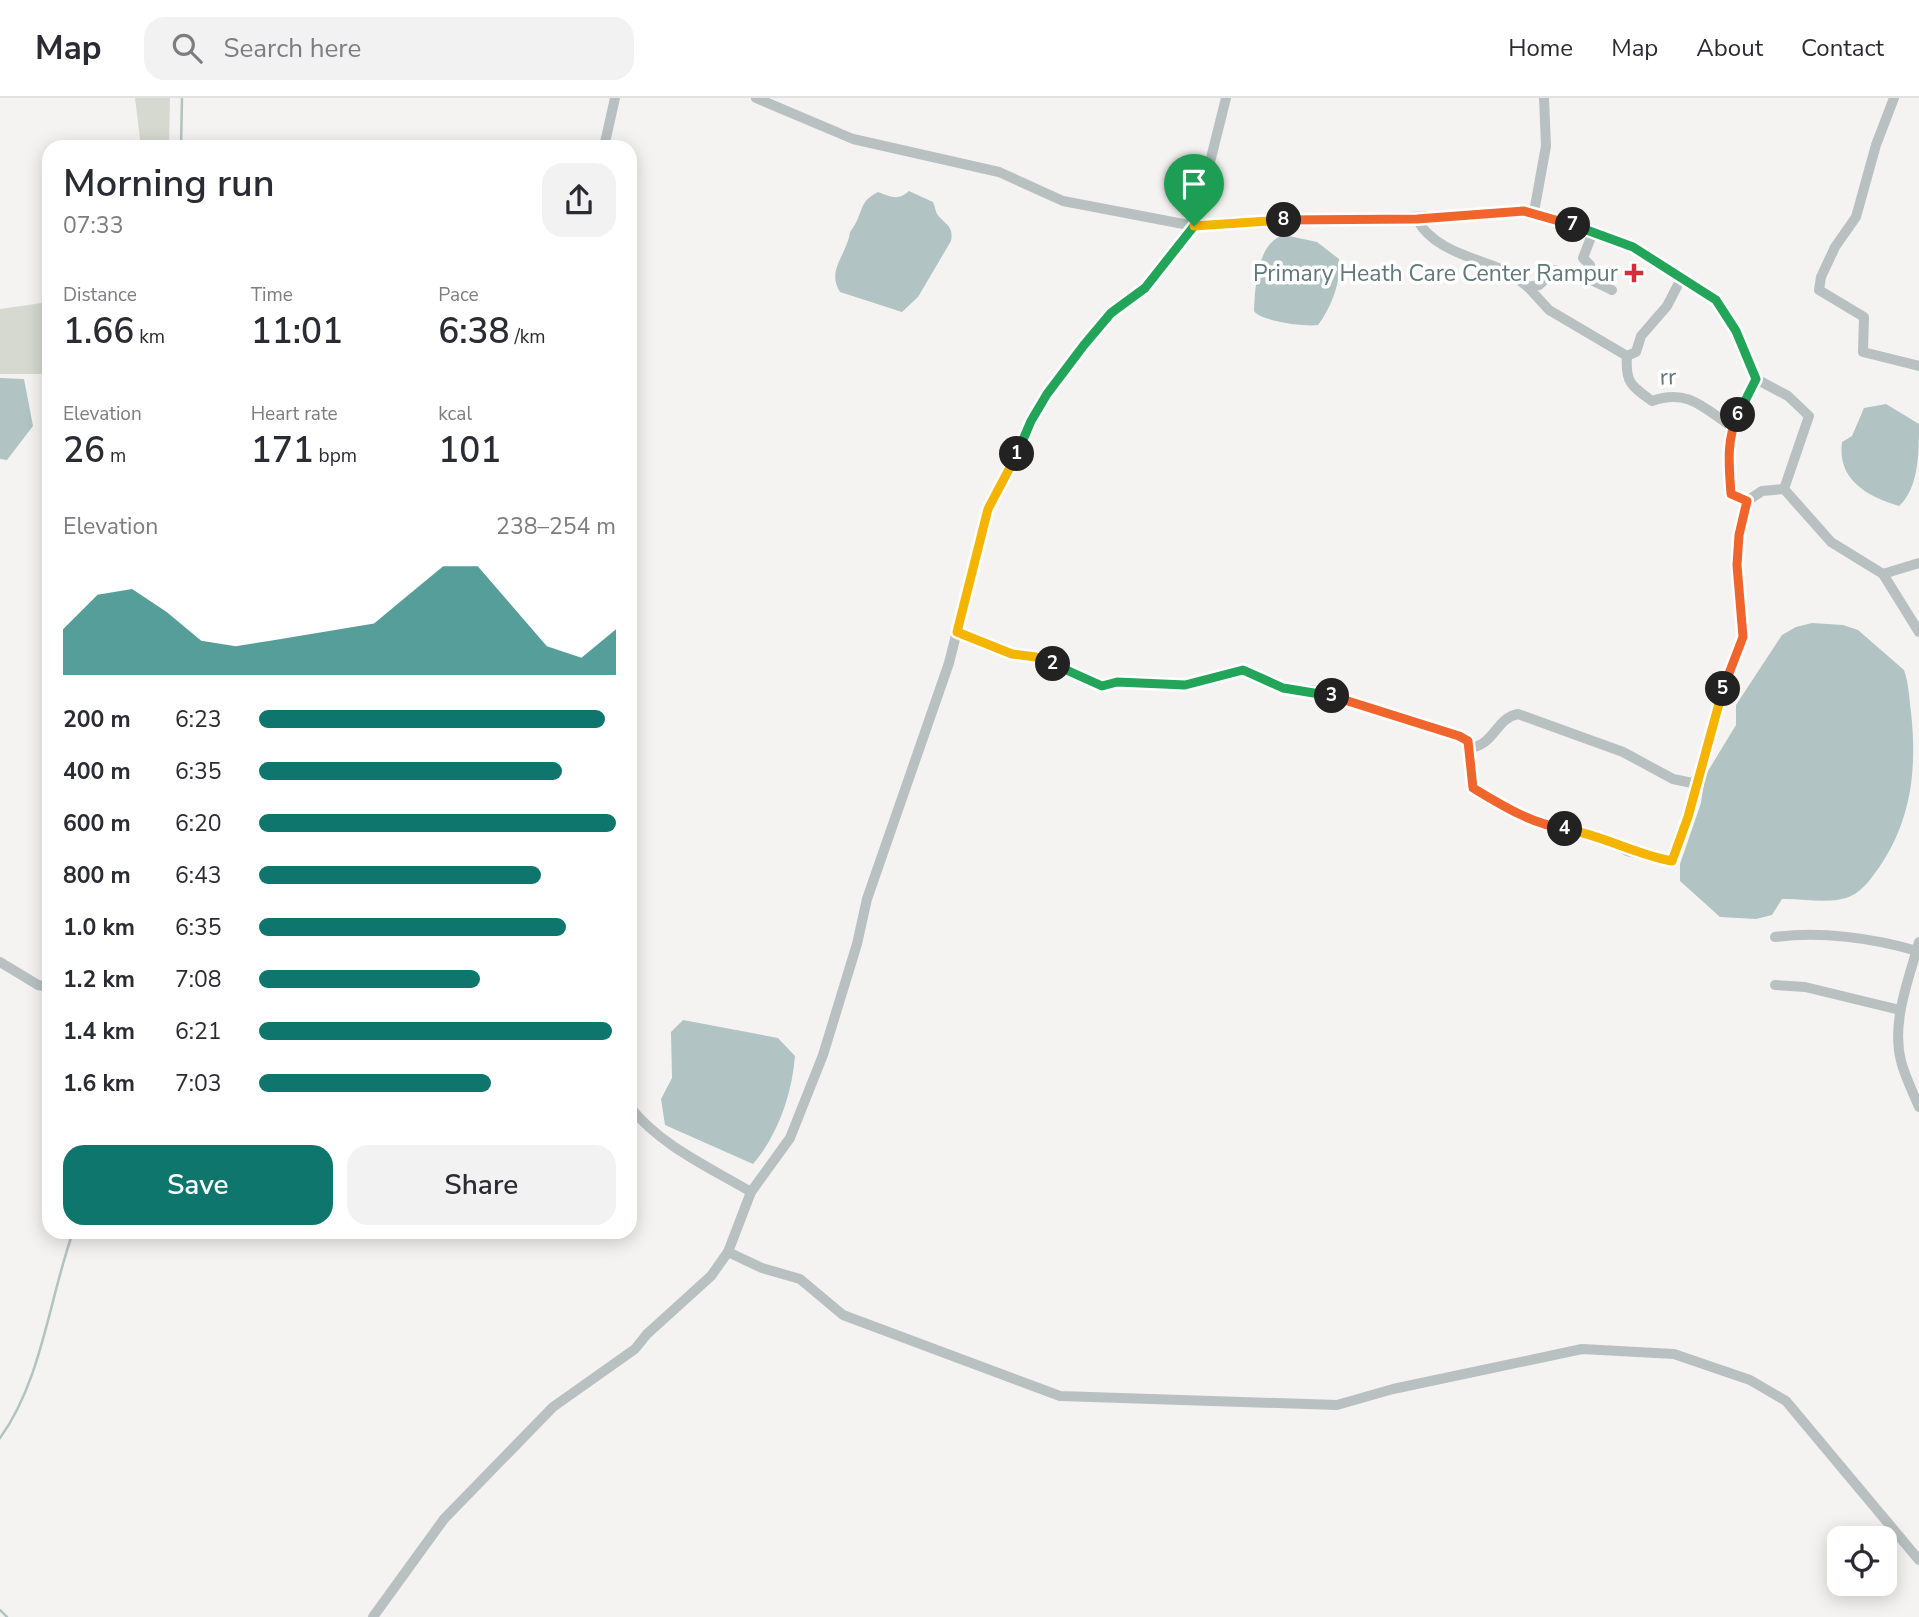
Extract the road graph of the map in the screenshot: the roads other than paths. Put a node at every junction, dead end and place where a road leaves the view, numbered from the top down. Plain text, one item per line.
1 (615, 98) edge
2 (755, 98) edge
3 (1226, 98) edge
4 (1544, 98) edge
5 (1894, 98) edge
6 (606, 140) edge
7 (1534, 212) junction
8 (1417, 219) junction
9 (1194, 226) junction
10 (1593, 232) junction
11 (1556, 270) dead end
12 (1682, 277) junction
13 (1528, 287) junction
14 (1612, 290) dead end
15 (1628, 356) junction
16 (1919, 366) edge
17 (1756, 379) junction
18 (1732, 427) junction
19 (1784, 489) junction
20 (1747, 501) junction
21 (1919, 563) edge
22 (1883, 574) junction
23 (957, 632) junction
24 (1919, 632) edge
25 (1469, 748) junction
26 (1697, 779) junction
27 (1775, 937) dead end
28 (1918, 947) edge
29 (0, 962) edge
30 (1775, 985) dead end
31 (42, 986) edge
32 (1900, 1010) junction
33 (1919, 1107) edge
34 (637, 1116) edge
35 (751, 1192) junction
36 (728, 1252) junction
37 (1919, 1560) edge
38 (373, 1617) edge

1 - 6 street
2 - 9 street
3 - 9 street
4 - 7 street
5 - 16 street
7 - 8 street
7 - 10 street
8 - 9 street
8 - 13 street, rr
9 - 23 street
10 - 12 street
10 - 14 street
11 - 13 street
12 - 15 street, rr
12 - 17 street
13 - 15 street, rr
15 - 18 street, rr
17 - 18 street
17 - 19 street
18 - 20 street
19 - 20 street
19 - 22 street
20 - 26 street
21 - 22 street
22 - 24 street
23 - 25 street
23 - 35 street
25 - 26 street
25 - 26 street
27 - 28 street
28 - 32 street
29 - 31 street
30 - 32 street
32 - 33 street
34 - 35 street
35 - 36 street
36 - 37 street
36 - 38 street

